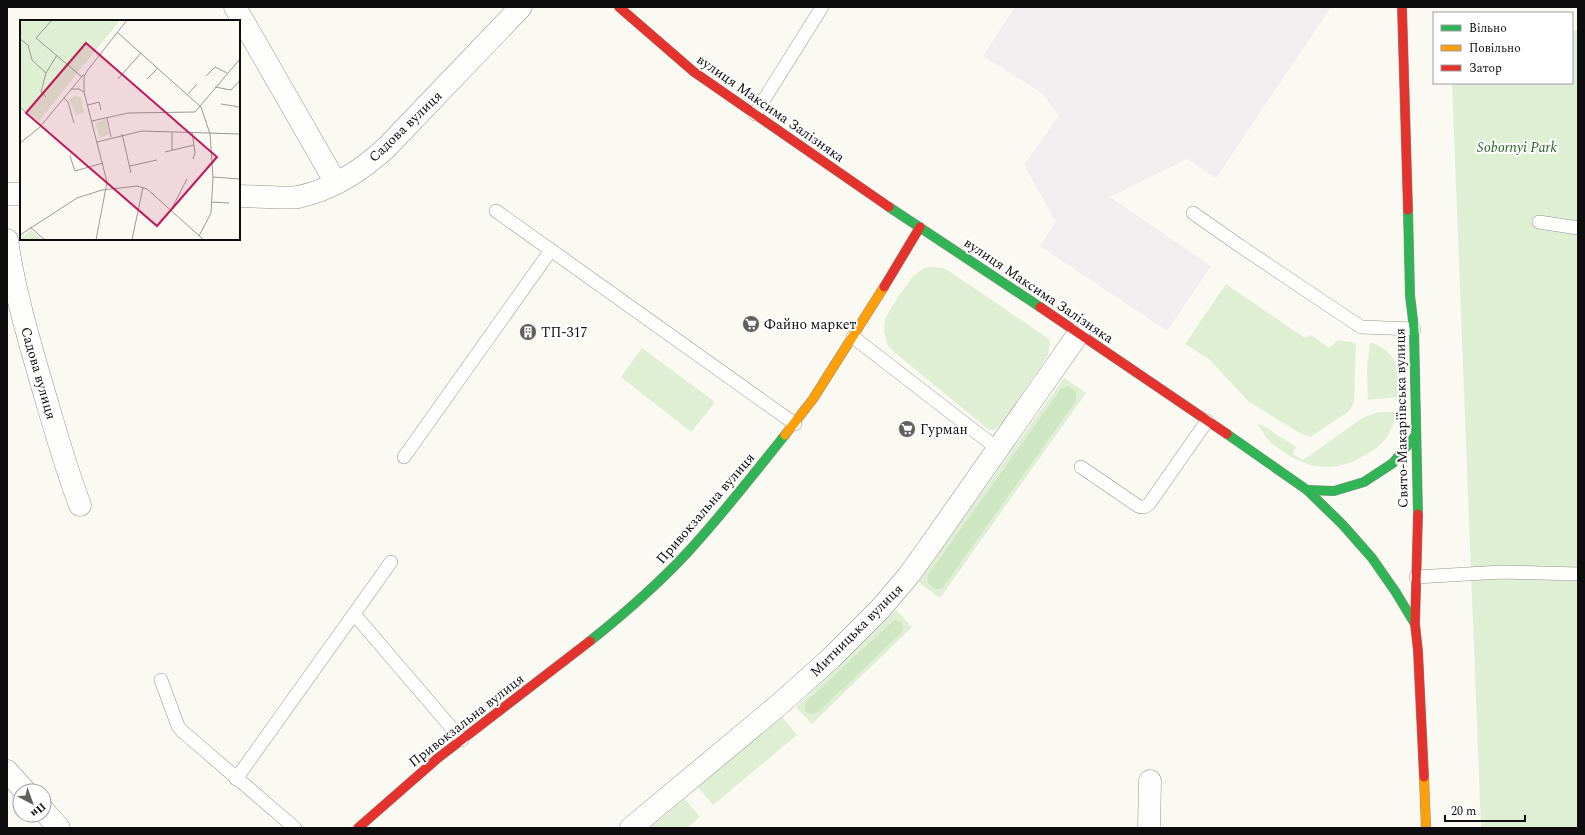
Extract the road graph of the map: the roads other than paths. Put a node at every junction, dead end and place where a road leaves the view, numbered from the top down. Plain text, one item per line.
1 (235, 7) edge
2 (521, 7) edge
3 (619, 7) edge
4 (822, 7) edge
5 (1402, 7) edge
6 (755, 114) junction
7 (336, 183) junction
8 (7, 194) edge
9 (20, 194) edge
10 (240, 196) edge
11 (496, 211) dead end
12 (1193, 213) dead end
13 (1539, 222) dead end
14 (920, 227) junction
15 (1578, 228) edge
16 (7, 240) edge
17 (550, 250) junction
18 (1414, 329) junction
19 (1079, 333) junction
20 (853, 337) junction
21 (1207, 421) junction
22 (795, 424) junction
23 (1416, 435) junction
24 (998, 449) junction
25 (404, 457) dead end
26 (1081, 467) dead end
27 (1307, 490) junction
28 (80, 505) dead end
29 (391, 562) dead end
30 (1578, 574) edge
31 (1416, 577) junction
32 (354, 614) junction
33 (1415, 624) junction
34 (161, 680) dead end
35 (462, 740) junction
36 (7, 771) edge
37 (236, 779) junction
38 (1150, 781) dead end
39 (18, 783) edge
40 (52, 820) edge
41 (59, 828) edge
42 (295, 828) edge
43 (358, 828) edge
44 (631, 828) edge
45 (1149, 828) edge
46 (1426, 828) edge

1 - 7 street
2 - 7 street, Садова вулиця
3 - 6 street, вулиця Максима Залізняка
4 - 6 lane
5 - 18 street, Свято-Макаріївська вулиця
6 - 14 street, вулиця Максима Залізняка
7 - 10 street, Садова вулиця
8 - 9 street
11 - 17 lane
12 - 18 lane
13 - 15 lane
14 - 19 street, вулиця Максима Залізняка
14 - 20 street, Привокзальна вулиця
16 - 28 street, Садова вулиця
17 - 22 lane
17 - 25 lane
18 - 23 street, Свято-Макаріївська вулиця
19 - 21 street, вулиця Максима Залізняка
19 - 24 street, Митницька вулиця
20 - 22 street, Привокзальна вулиця
20 - 24 lane
21 - 26 lane
21 - 27 street, вулиця Максима Залізняка
22 - 35 street, Привокзальна вулиця
23 - 27 street
23 - 31 street, Свято-Макаріївська вулиця
24 - 44 street, Митницька вулиця
27 - 33 street, вулиця Максима Залізняка
29 - 32 lane
30 - 31 lane
31 - 33 street, Свято-Макаріївська вулиця
32 - 35 lane
32 - 37 lane
33 - 46 street, Свято-Макаріївська вулиця
34 - 37 lane
35 - 43 street, Привокзальна вулиця
36 - 39 street
37 - 42 lane
38 - 45 street
40 - 41 street

